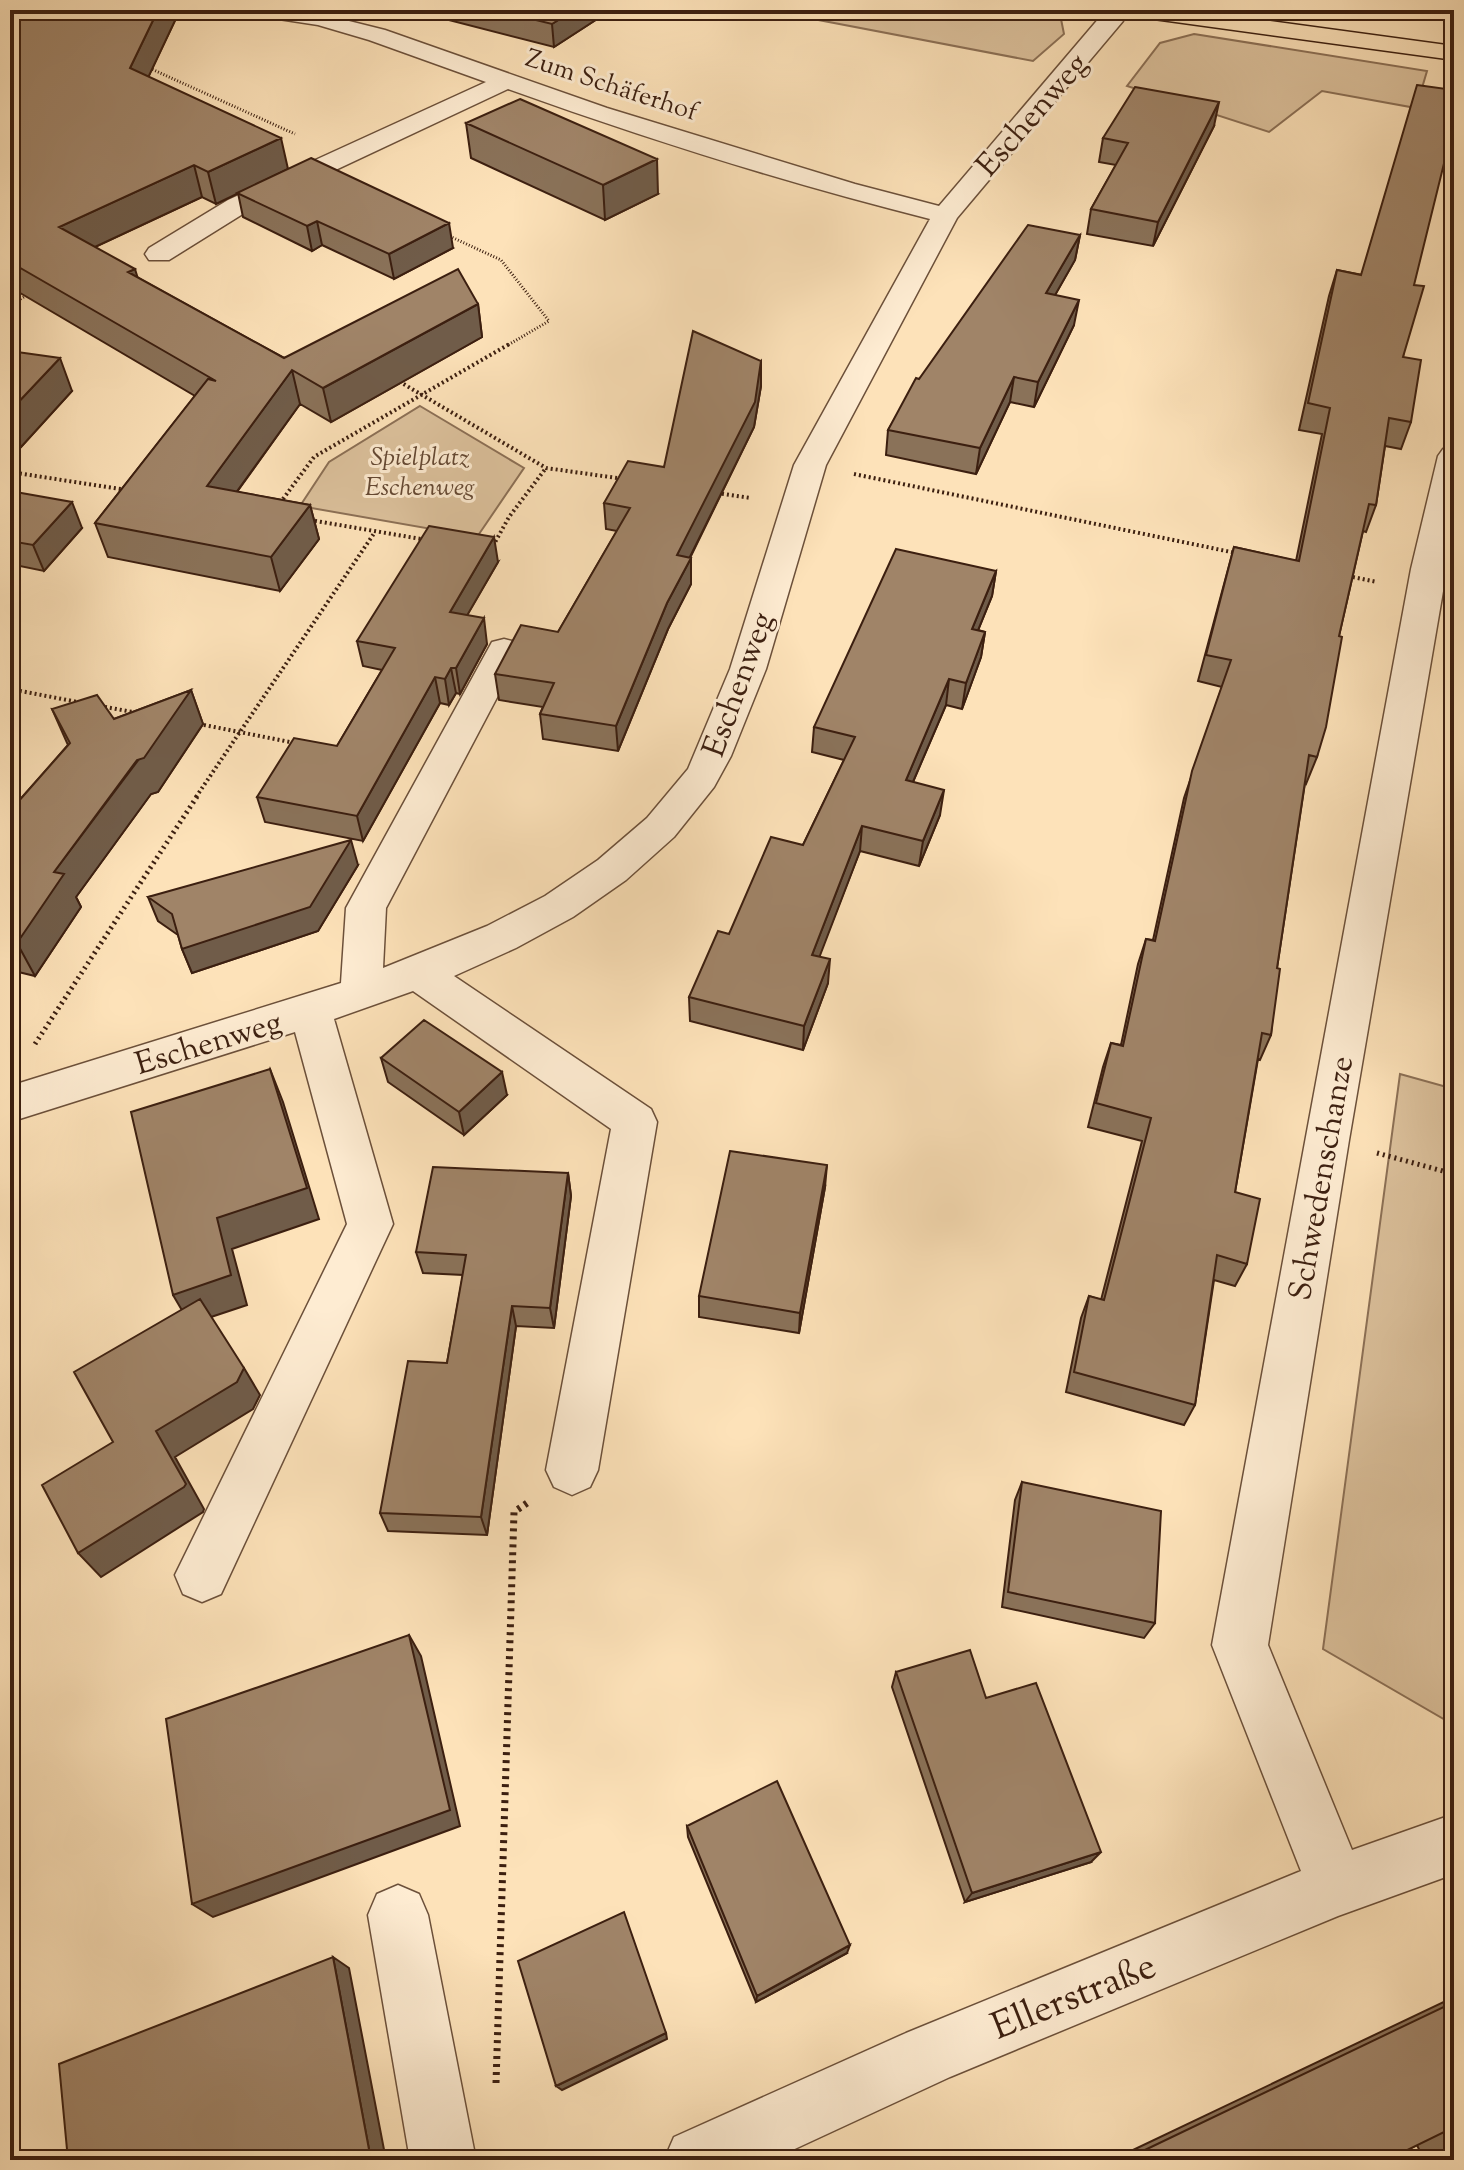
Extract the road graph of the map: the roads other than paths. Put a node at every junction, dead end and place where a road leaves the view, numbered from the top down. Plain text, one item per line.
1 (261, 10) edge
2 (1117, 10) edge
3 (1139, 10) edge
4 (1454, 53) edge
5 (505, 82) junction
6 (945, 215) junction
7 (159, 254) dead end
8 (1454, 456) edge
9 (504, 650) edge
10 (418, 973) junction
11 (361, 994) junction
12 (310, 1010) junction
13 (10, 1104) edge
14 (572, 1470) road end
15 (202, 1575) dead end
16 (1454, 1844) edge
17 (1337, 1886) junction
18 (398, 1915) dead end
19 (443, 2160) edge
20 (697, 2160) edge

1 - 5 street, Zum Schäferhof
2 - 6 street, Eschenweg
3 - 4 main road
5 - 6 street, Zum Schäferhof
5 - 7 street
6 - 10 street, Eschenweg
8 - 17 street, Schwedenschanze
9 - 11 street
10 - 11 street, Eschenweg
10 - 14 street
11 - 12 street, Eschenweg
12 - 13 street, Eschenweg
12 - 15 street
16 - 17 street, Ellerstraße
17 - 20 street, Ellerstraße
18 - 19 street

